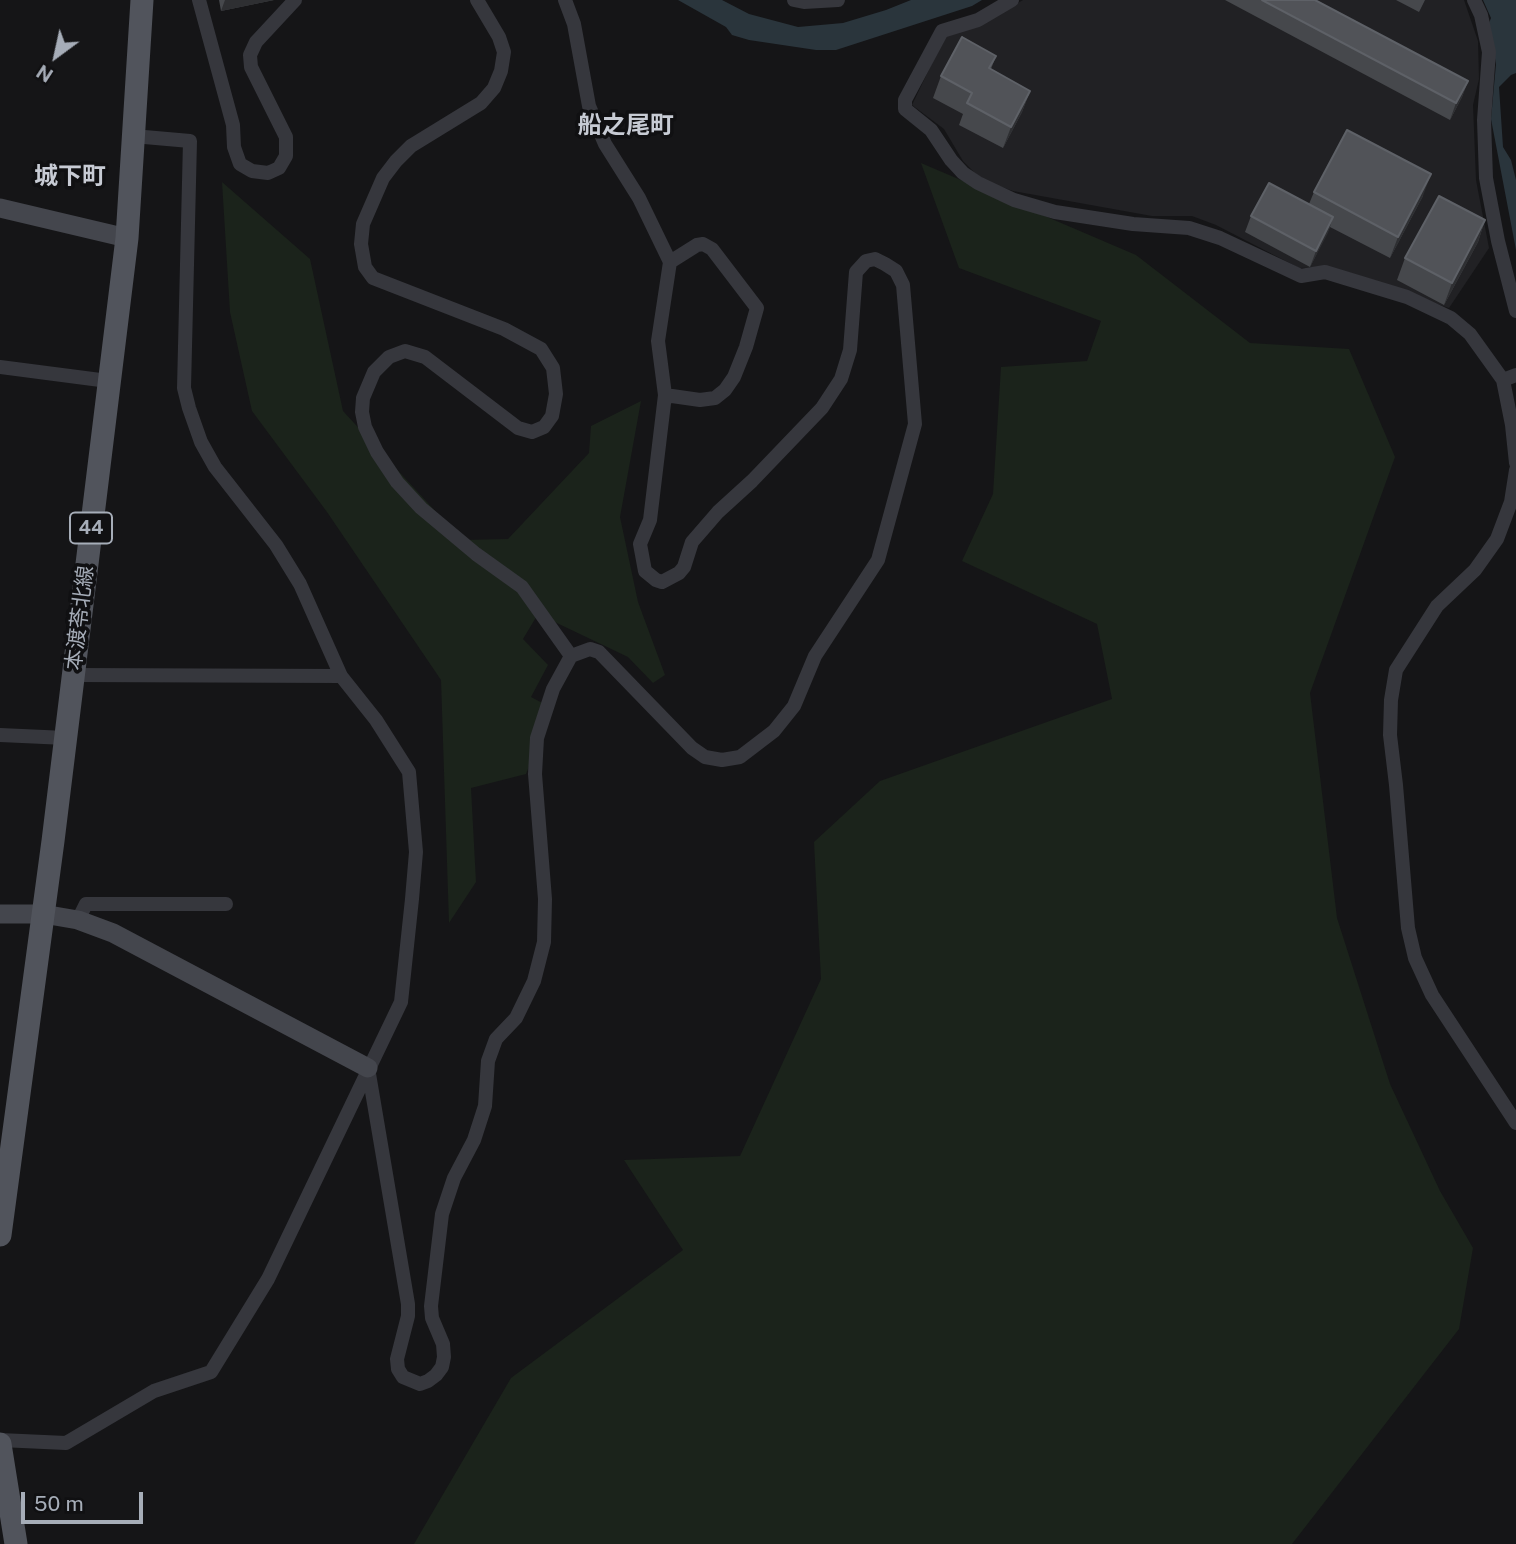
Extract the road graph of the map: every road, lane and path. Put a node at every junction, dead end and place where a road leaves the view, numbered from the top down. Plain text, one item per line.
1 (142, 0) edge
2 (199, 0) edge
3 (295, 0) edge
4 (477, 0) edge
5 (565, 0) edge
6 (794, 0) edge
7 (838, 0) edge
8 (1012, 0) edge
9 (1474, 0) edge
10 (133, 136) junction
11 (0, 208) edge
12 (127, 238) junction
13 (670, 262) junction
14 (1516, 311) edge
15 (0, 367) edge
16 (1509, 378) edge
17 (108, 381) junction
18 (665, 395) junction
19 (1516, 463) edge
20 (1516, 470) edge
21 (571, 656) junction
22 (74, 675) junction
23 (341, 676) junction
24 (0, 735) edge
25 (66, 738) junction
26 (226, 904) dead end
27 (43, 914) junction
28 (0, 915) edge
29 (78, 920) junction
30 (369, 1068) junction
31 (1516, 1123) edge
32 (6, 1142) edge
33 (0, 1235) edge
34 (0, 1442) edge
35 (3, 1484) edge
36 (16, 1544) edge

1 - 10 main road, 本渡苓北線 / 44
2 - 3 street
4 - 21 street
5 - 13 street
6 - 7 street
8 - 16 street
9 - 14 street
10 - 12 main road, 本渡苓北線 / 44
10 - 23 street
11 - 12 street
12 - 17 main road, 本渡苓北線 / 44
13 - 18 street
13 - 18 street
15 - 17 street
16 - 19 street
17 - 22 main road, 本渡苓北線 / 44
18 - 21 street
20 - 31 street
21 - 30 street
22 - 23 street
22 - 25 main road, 本渡苓北線 / 44
23 - 30 street
24 - 25 street
25 - 27 main road, 本渡苓北線 / 44
26 - 29 street
27 - 28 street
27 - 29 street
27 - 32 main road, 本渡苓北線 / 44
29 - 30 street
30 - 34 street
32 - 33 main road, 本渡苓北線 / 44
34 - 35 main road
35 - 36 main road

